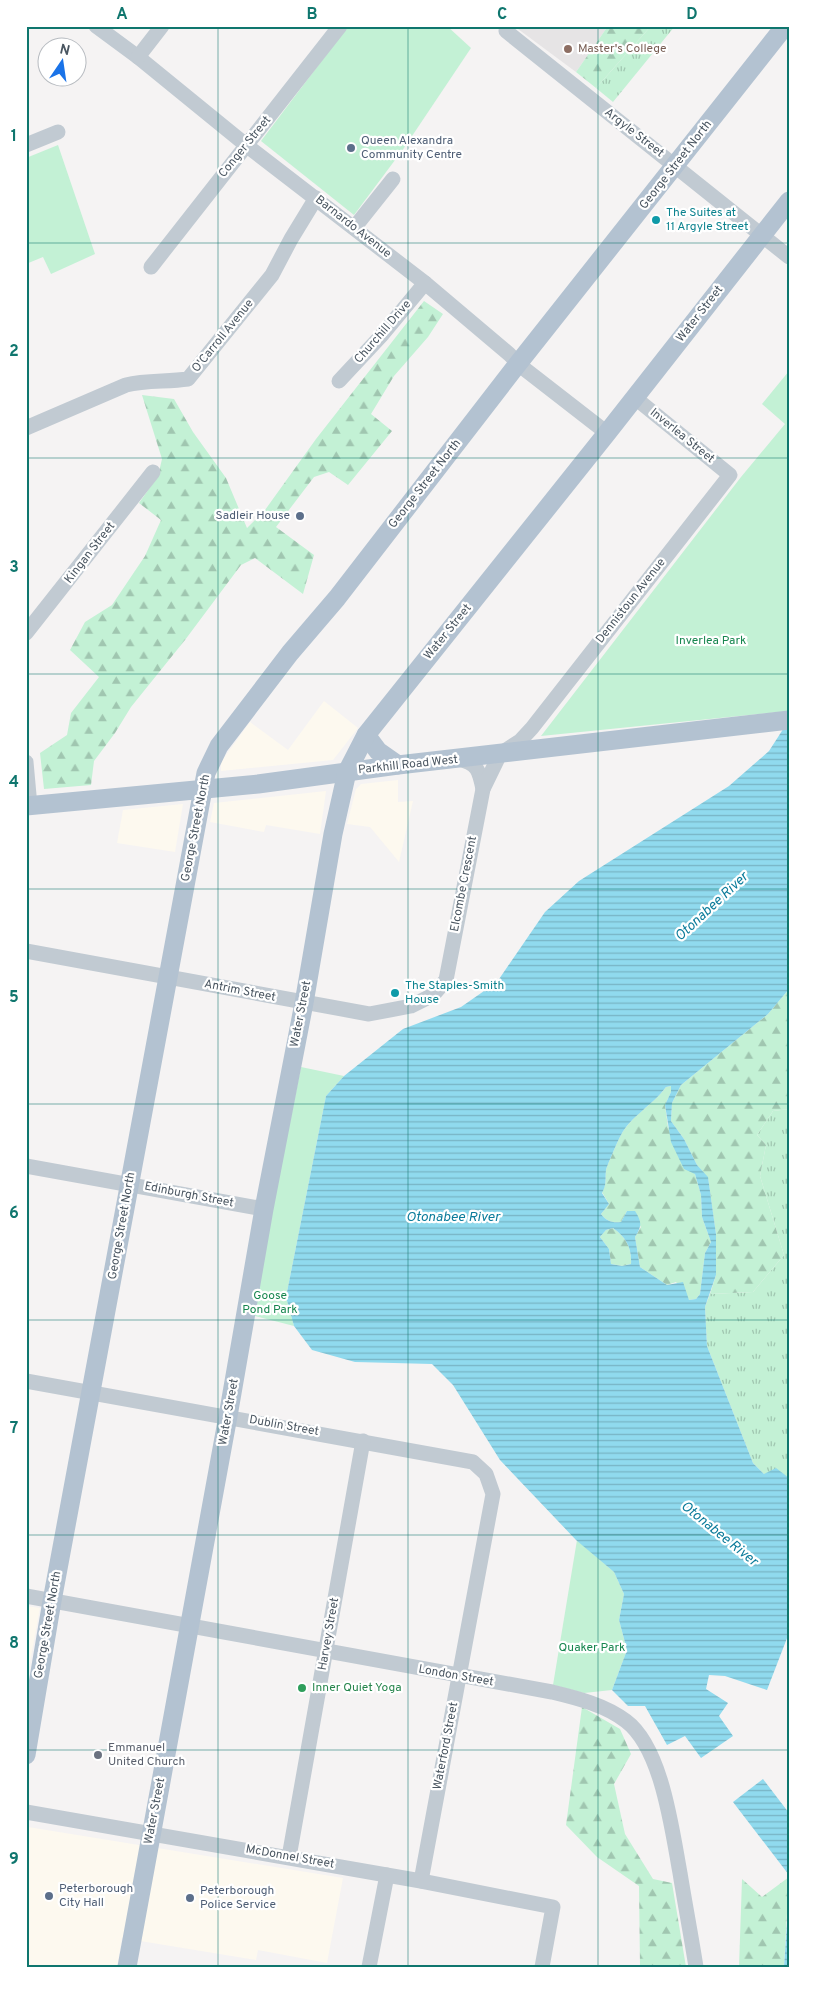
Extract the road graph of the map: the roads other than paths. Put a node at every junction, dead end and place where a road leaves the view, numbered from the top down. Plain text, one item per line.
1 (96, 26) edge
2 (162, 26) edge
3 (340, 26) edge
4 (507, 26) edge
5 (785, 26) edge
6 (138, 57) junction
7 (58, 132) dead end
8 (26, 145) edge
9 (246, 146) junction
10 (676, 165) junction
11 (393, 180) dead end
12 (316, 198) junction
13 (789, 201) edge
14 (354, 228) junction
15 (762, 236) junction
16 (789, 257) edge
17 (151, 267) dead end
18 (425, 283) junction
19 (518, 364) junction
20 (339, 381) dead end
21 (634, 397) junction
22 (26, 428) edge
23 (607, 433) junction
24 (153, 472) dead end
25 (730, 475) joint
26 (26, 633) edge
27 (784, 720) edge
28 (532, 728) junction
29 (366, 735) junction
30 (546, 749) junction
31 (500, 754) junction
32 (459, 759) junction
33 (26, 762) edge
34 (398, 765) junction
35 (347, 772) junction
36 (203, 789) junction
37 (483, 789) junction
38 (28, 806) edge
39 (26, 951) edge
40 (167, 977) junction
41 (446, 980) joint
42 (304, 1003) junction
43 (26, 1166) edge
44 (129, 1186) junction
45 (264, 1209) junction
46 (26, 1381) edge
47 (92, 1392) junction
48 (228, 1416) junction
49 (363, 1441) junction
50 (493, 1494) joint
51 (26, 1596) edge
52 (52, 1601) junction
53 (189, 1627) junction
54 (326, 1652) junction
55 (459, 1676) junction
56 (26, 1755) edge
57 (26, 1812) edge
58 (151, 1833) junction
59 (289, 1858) junction
60 (387, 1875) junction
61 (421, 1881) junction
62 (127, 1967) edge
63 (369, 1967) edge
64 (542, 1967) edge
65 (696, 1967) edge

1 - 6 street, Barnardo Avenue
2 - 6 street
3 - 9 street, Conger Street
4 - 10 street, Argyle Street
5 - 10 main road, George Street North
6 - 9 street, Barnardo Avenue
7 - 8 street
9 - 12 street, Barnardo Avenue
9 - 17 street, Conger Street
10 - 15 street, Argyle Street
10 - 19 main road, George Street North
11 - 14 street
12 - 14 street, Barnardo Avenue
12 - 22 street, O'Carroll Avenue
13 - 15 main road, Water Street
14 - 18 street, Barnardo Avenue
15 - 16 street, Argyle Street
15 - 21 main road, Water Street
18 - 19 street, Barnardo Avenue
18 - 20 street, Churchill Drive
19 - 23 street, Barnardo Avenue
19 - 36 main road, George Street North
21 - 23 main road, Water Street
21 - 25 street, Inverlea Street
23 - 29 main road, Water Street
24 - 26 street, Kingan Street
25 - 28 street, Dennistoun Avenue
27 - 30 main road, Parkhill Road West
28 - 30 street
28 - 31 street, Dennistoun Avenue
29 - 34 main road
29 - 35 main road, Water Street
30 - 31 main road, Parkhill Road West
31 - 32 main road, Parkhill Road West
31 - 37 street, Elcombe Crescent
32 - 34 main road, Parkhill Road West
32 - 37 street
33 - 38 street
34 - 35 main road, Parkhill Road West
35 - 36 main road, Parkhill Road West
35 - 42 main road, Water Street
36 - 38 main road, Parkhill Road West
36 - 40 main road, George Street North
37 - 41 street, Elcombe Crescent
39 - 40 street, Antrim Street
40 - 42 street, Antrim Street
40 - 44 main road, George Street North
41 - 42 street, Antrim Street
42 - 45 main road, Water Street
43 - 44 street, Edinburgh Street
44 - 45 street, Edinburgh Street
44 - 47 main road, George Street North
45 - 48 main road, Water Street
46 - 47 street, Dublin Street
47 - 48 street, Dublin Street
47 - 52 main road, George Street North
48 - 49 street, Dublin Street
48 - 53 main road, Water Street
49 - 50 street, Dublin Street
49 - 54 street, Harvey Street
50 - 55 street, Waterford Street
51 - 52 street, London Street
52 - 53 street, London Street
52 - 56 main road, George Street North
53 - 54 street, London Street
53 - 58 main road, Water Street
54 - 55 street, London Street
54 - 59 street, Harvey Street
55 - 61 street, Waterford Street
55 - 65 street, London Street
57 - 58 street, McDonnel Street
58 - 59 street, McDonnel Street
58 - 62 main road, Water Street
59 - 60 street, McDonnel Street
60 - 61 street, McDonnel Street
60 - 63 street
61 - 64 street, McDonnel Street

